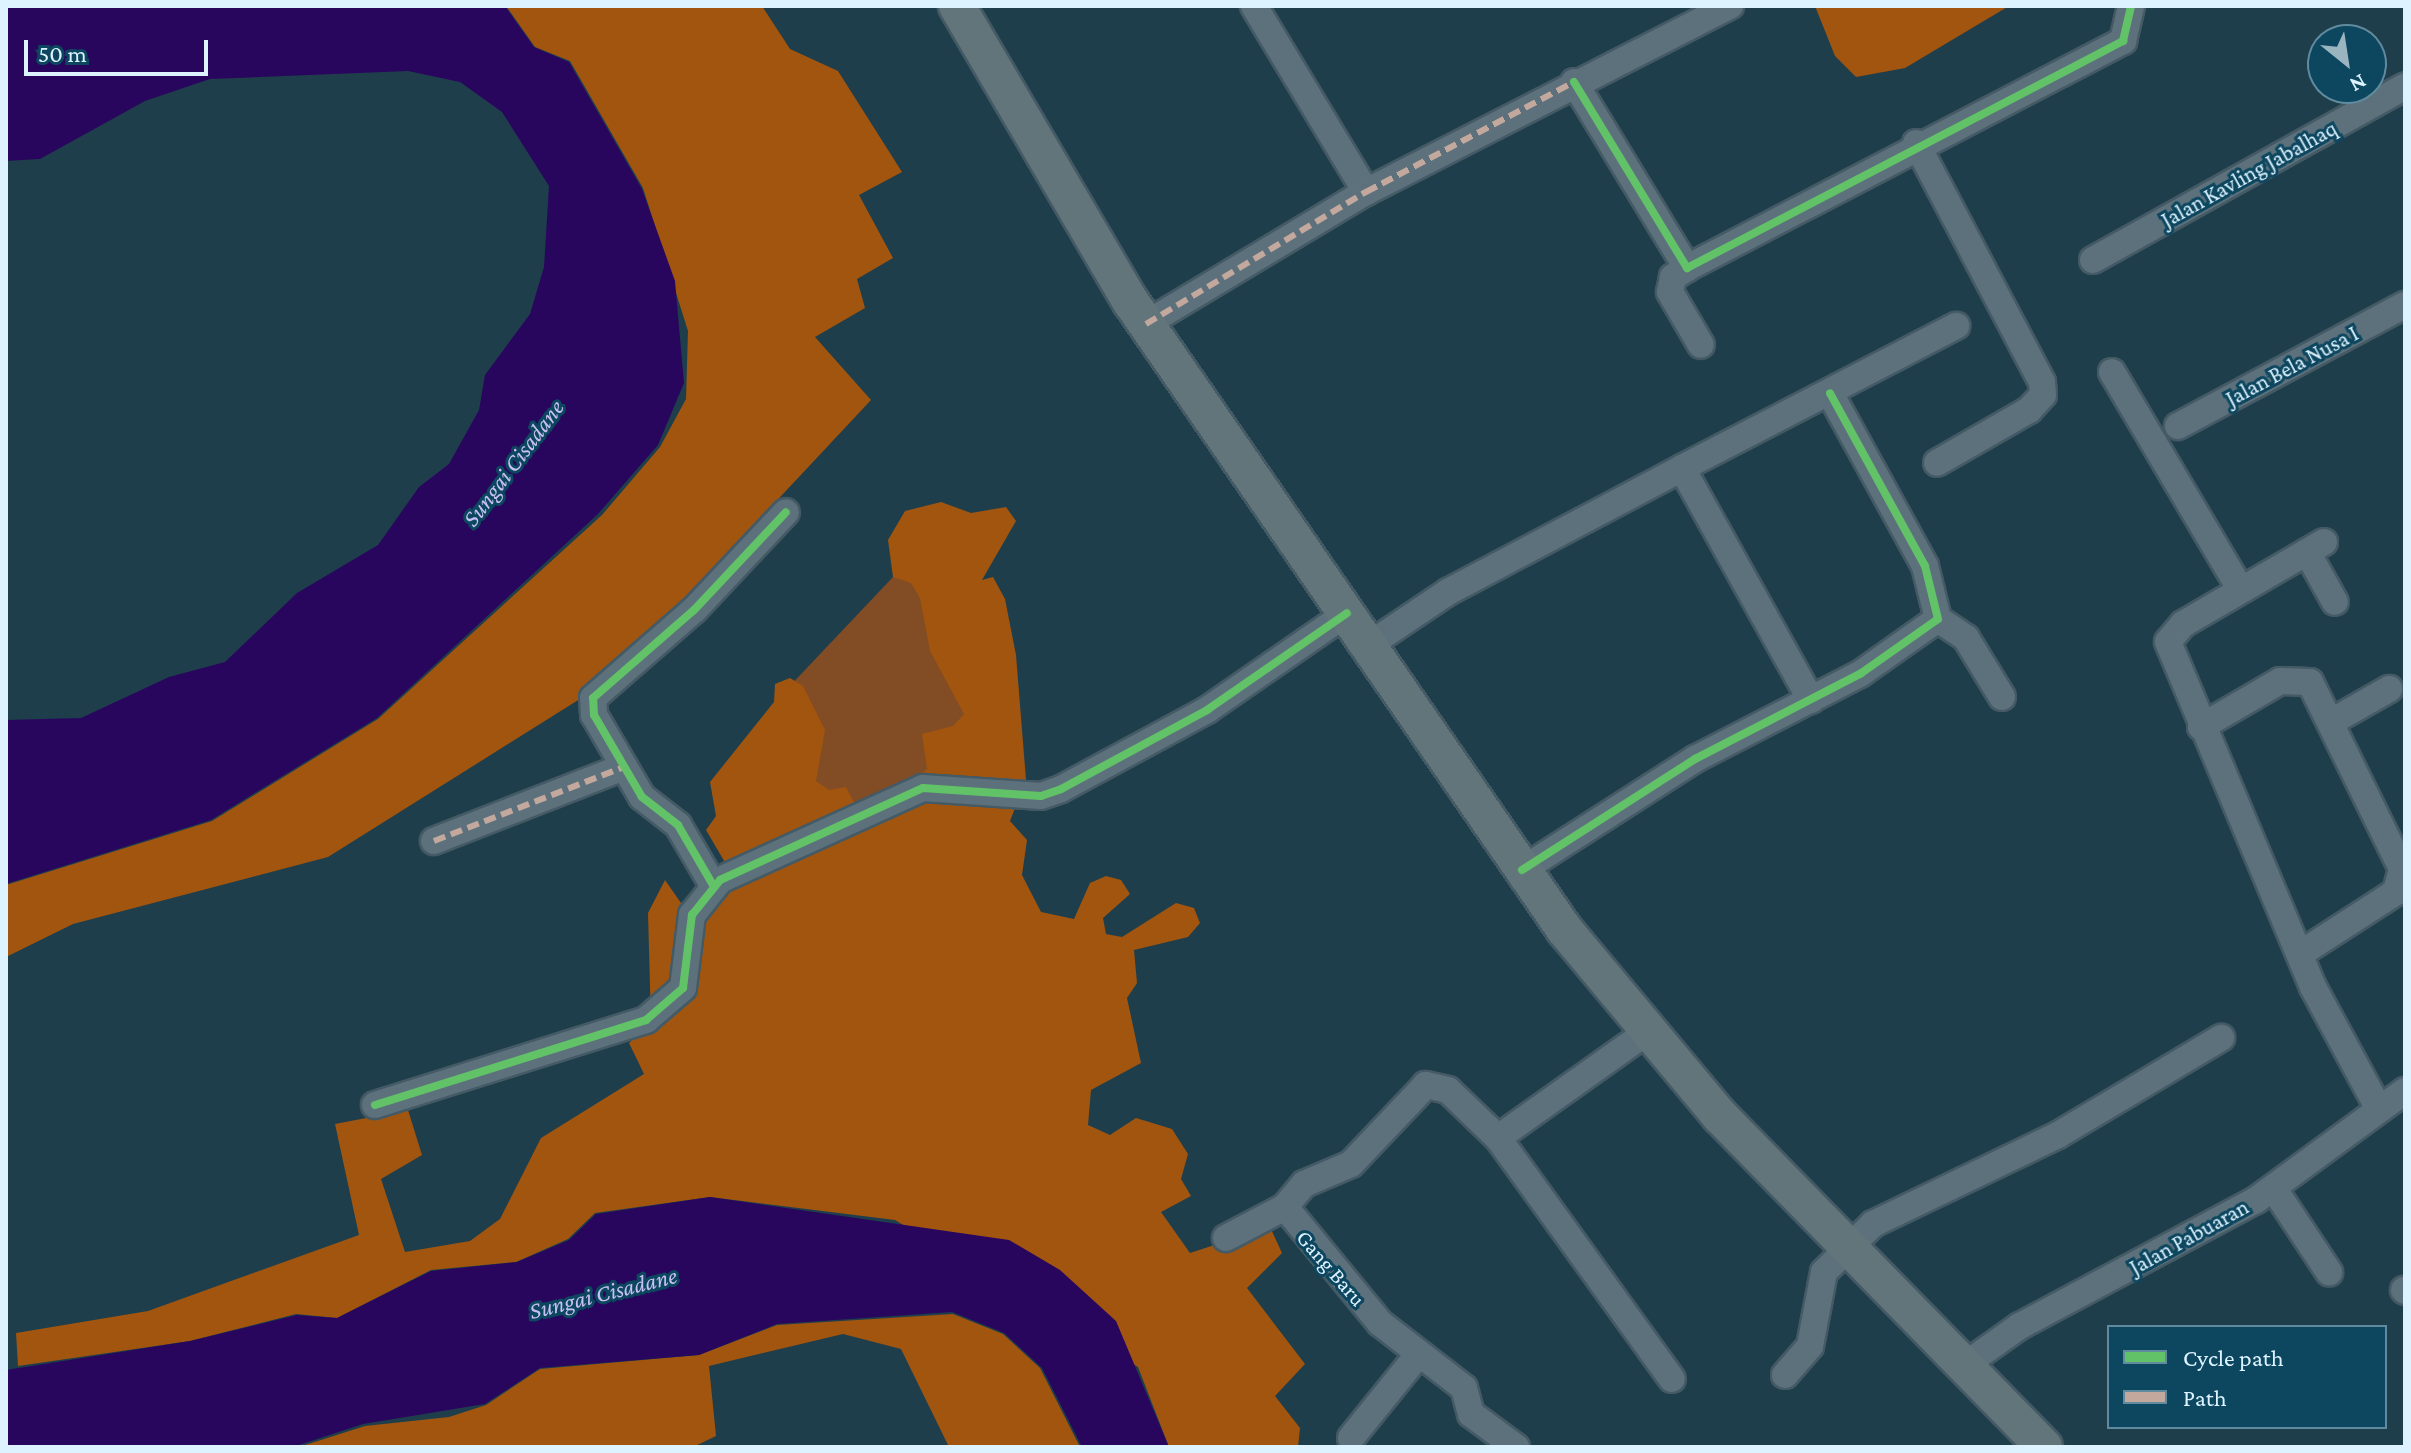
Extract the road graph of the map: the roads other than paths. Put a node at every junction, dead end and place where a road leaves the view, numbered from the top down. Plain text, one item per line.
1 (957, 6) edge
2 (1254, 6) edge
3 (1730, 6) edge
4 (2131, 6) edge
5 (1574, 82) junction
6 (2405, 86) edge
7 (1916, 143) junction
8 (1366, 192) junction
9 (2093, 260) dead end
10 (1687, 268) junction
11 (2405, 305) edge
12 (1146, 324) junction
13 (1956, 326) dead end
14 (1701, 345) dead end
15 (2112, 372) dead end
16 (1830, 393) junction
17 (2178, 426) dead end
18 (1937, 463) dead end
19 (1682, 468) junction
20 (786, 512) dead end
21 (2241, 590) junction
22 (2335, 602) dead end
23 (1347, 613) junction
24 (1938, 619) junction
25 (1369, 645) junction
26 (2389, 689) dead end
27 (2002, 697) dead end
28 (1811, 700) junction
29 (2331, 722) junction
30 (2201, 727) junction
31 (624, 767) junction
32 (434, 841) dead end
33 (1522, 870) junction
34 (713, 885) junction
35 (2303, 952) junction
36 (1647, 1032) junction
37 (2221, 1038) dead end
38 (2405, 1091) edge
39 (375, 1105) dead end
40 (2379, 1109) junction
41 (1498, 1138) junction
42 (2274, 1189) junction
43 (1285, 1207) junction
44 (1226, 1238) dead end
45 (1848, 1244) junction
46 (2329, 1272) dead end
47 (1418, 1355) junction
48 (1962, 1367) junction
49 (1785, 1375) dead end
50 (1672, 1379) dead end
51 (1351, 1438) dead end
52 (1516, 1447) edge
53 (2044, 1447) edge

1 - 12 main road
2 - 8 street
3 - 5 street
4 - 7 street
5 - 8 street
5 - 10 street
6 - 9 street, Jalan Kavling Jabalhaq
7 - 10 street
7 - 18 street
8 - 12 street
10 - 14 street
11 - 17 street, Jalan Bela Nusa I
12 - 23 main road
13 - 16 street
15 - 21 street
16 - 19 street
16 - 24 street
19 - 25 street
19 - 28 street
20 - 31 street
21 - 22 street
21 - 30 street
23 - 25 main road
23 - 34 street
24 - 27 street
24 - 28 street
25 - 33 main road
26 - 29 street
28 - 33 street
29 - 30 street
29 - 35 street
30 - 35 street
31 - 32 street
31 - 34 street
33 - 36 main road
34 - 39 street
35 - 40 street
36 - 41 street
36 - 45 main road
37 - 45 street
38 - 40 street, Jalan Pabuaran
40 - 42 street, Jalan Pabuaran
41 - 43 street, Gang Baru
41 - 50 street, Gang Baru
42 - 46 street
42 - 48 street, Jalan Pabuaran
43 - 44 street
43 - 47 street, Gang Baru
45 - 48 main road
45 - 49 street
47 - 51 street
47 - 52 street, Gang Baru
48 - 53 main road

